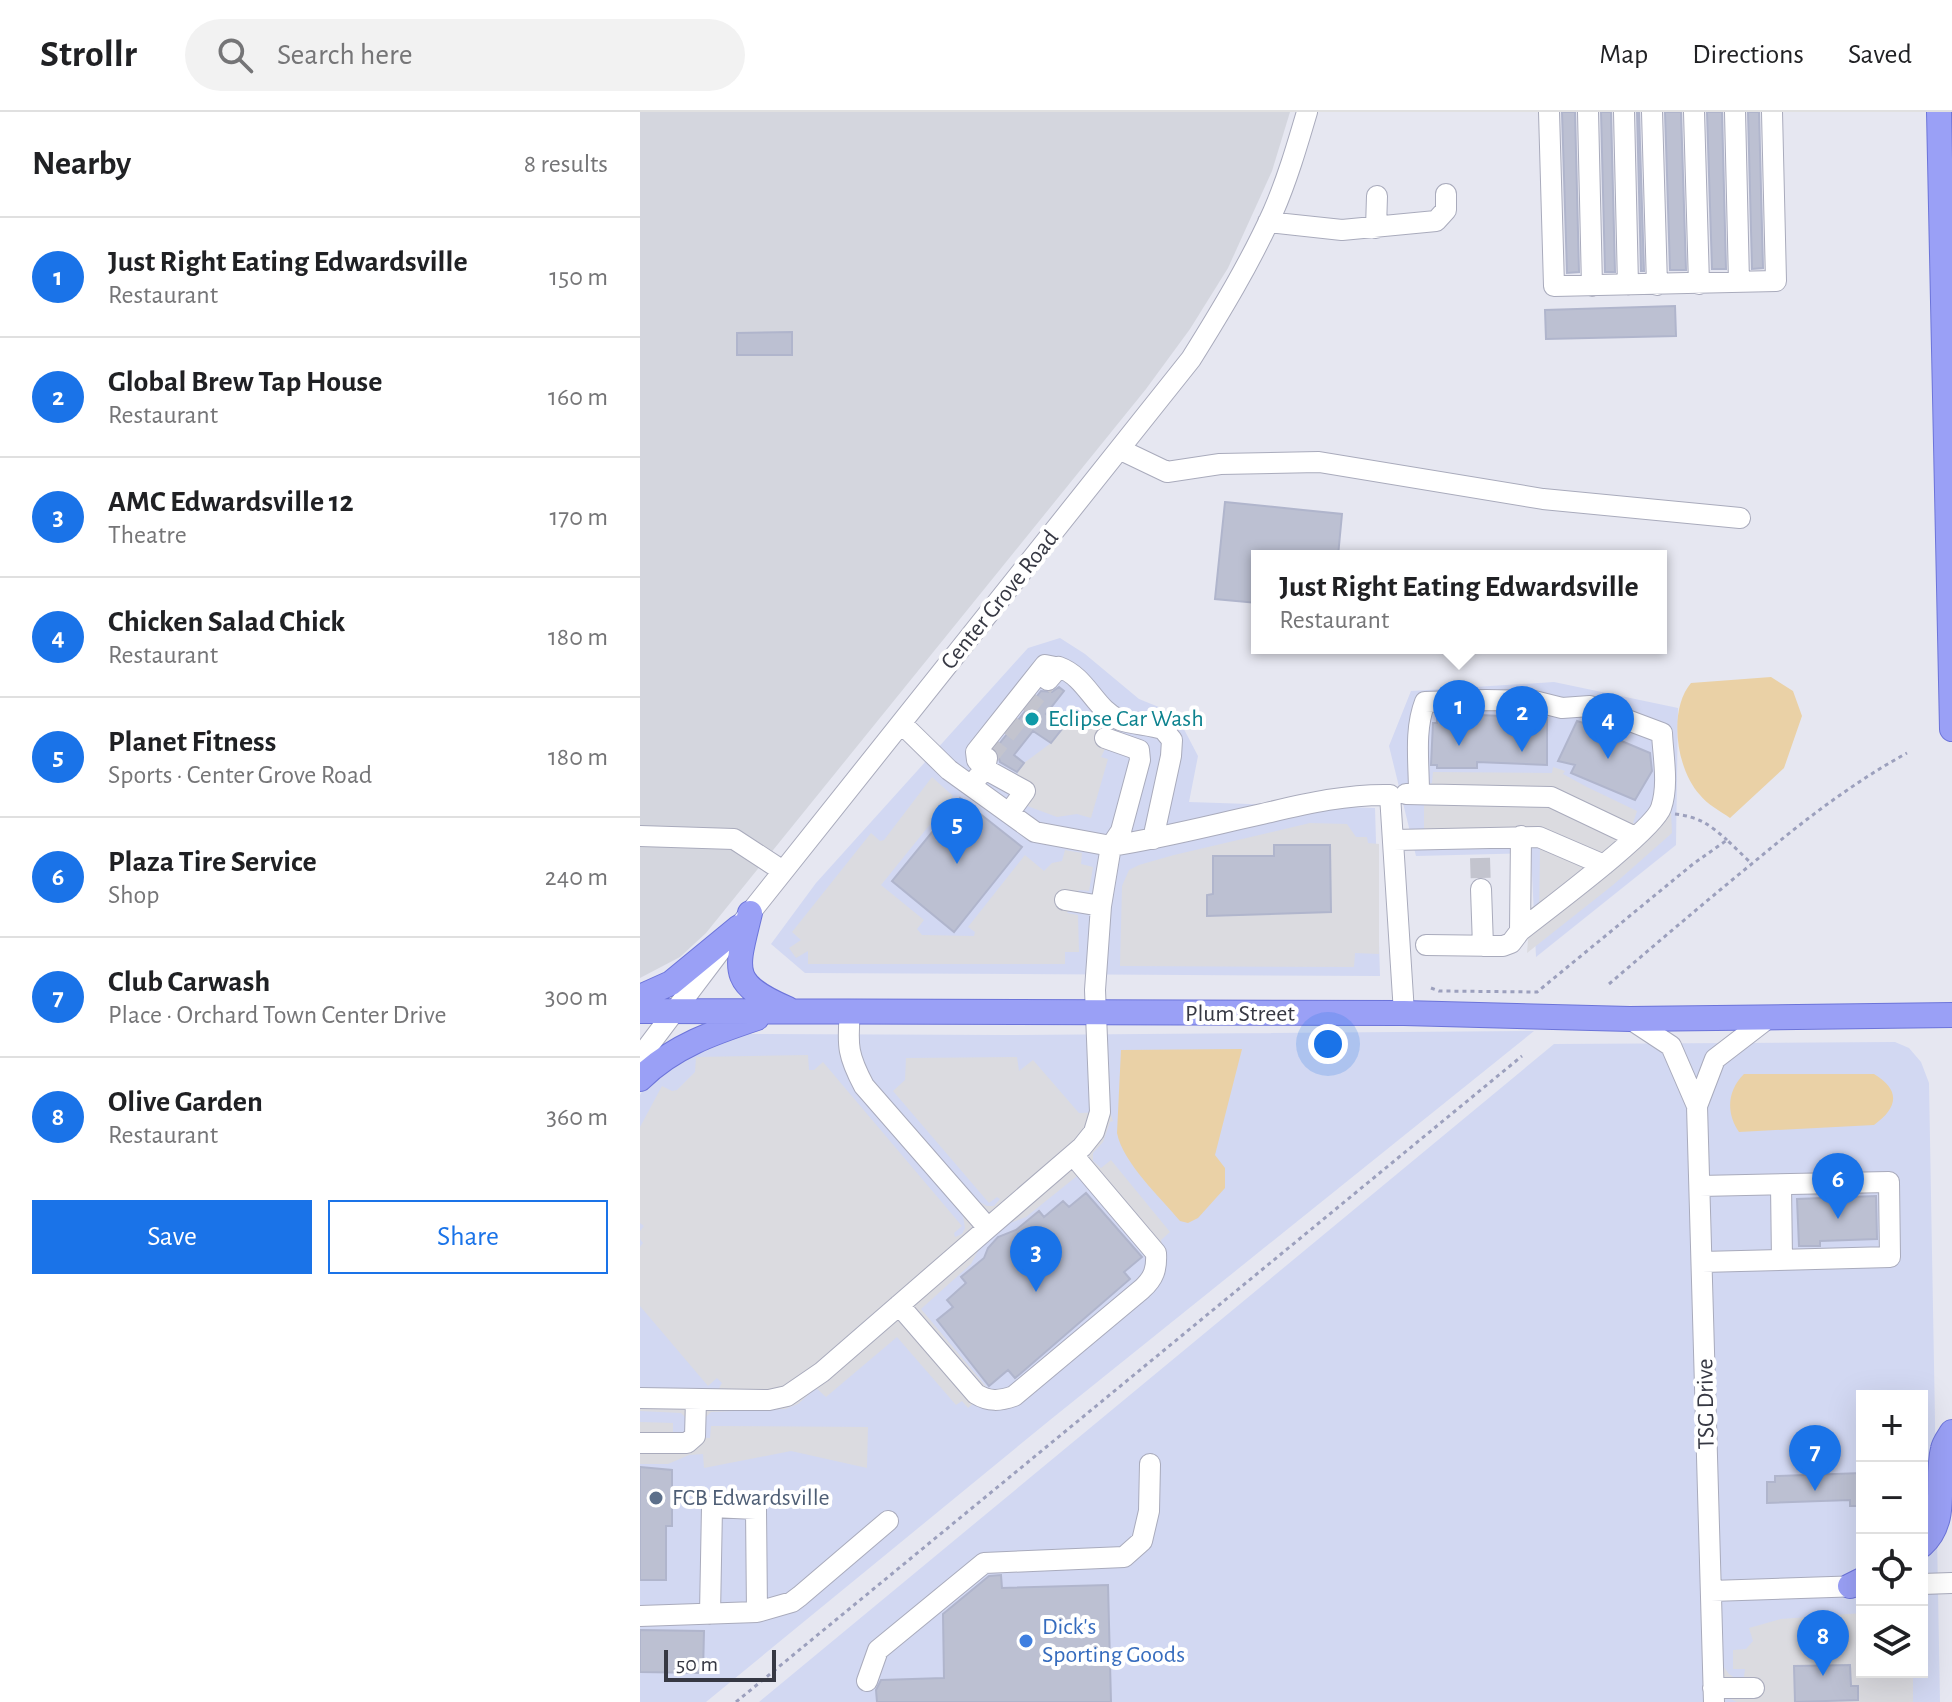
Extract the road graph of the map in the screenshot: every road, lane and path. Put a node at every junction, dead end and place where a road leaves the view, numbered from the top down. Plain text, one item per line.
1 (1307, 112) edge
2 (1549, 112) edge
3 (1588, 112) edge
4 (1624, 112) edge
5 (1652, 112) edge
6 (1694, 112) edge
7 (1735, 112) edge
8 (1772, 112) edge
9 (1939, 112) edge
10 (1446, 194) dead end
11 (1377, 196) dead end
12 (1268, 222) junction
13 (1376, 228) junction
14 (1739, 282) junction
15 (1699, 284) junction
16 (1628, 285) junction
17 (1657, 285) junction
18 (1592, 286) junction
19 (1121, 450) junction
20 (1740, 518) dead end
21 (902, 724) junction
22 (1952, 729) edge
23 (1105, 738) dead end
24 (1907, 753) dead end
25 (986, 764) junction
26 (971, 785) junction
27 (1419, 793) junction
28 (1390, 795) junction
29 (1009, 813) junction
30 (1660, 813) junction
31 (640, 836) edge
32 (1521, 836) junction
33 (1635, 837) junction
34 (1153, 839) junction
35 (1394, 840) junction
36 (1727, 840) junction
37 (1111, 846) junction
38 (1752, 864) junction
39 (1604, 865) junction
40 (783, 871) junction
41 (1481, 889) tunnel mouth
42 (1065, 900) dead end
43 (1101, 906) junction
44 (744, 920) junction
45 (1520, 931) junction
46 (1426, 945) dead end
47 (1483, 946) junction
48 (1609, 984) dead end
49 (1431, 988) dead end
50 (640, 997) edge
51 (640, 1011) edge
52 (673, 1011) junction
53 (785, 1012) junction
54 (850, 1012) junction
55 (1404, 1013) junction
56 (1096, 1014) junction
57 (1952, 1015) edge
58 (1630, 1019) junction
59 (1767, 1019) junction
60 (1522, 1056) dead end
61 (640, 1057) edge
62 (640, 1079) edge
63 (1697, 1106) junction
64 (1073, 1155) junction
65 (1781, 1185) junction
66 (1700, 1186) junction
67 (988, 1228) junction
68 (1782, 1260) junction
69 (1702, 1262) junction
70 (899, 1305) junction
71 (640, 1398) edge
72 (696, 1400) junction
73 (1952, 1432) edge
74 (640, 1443) edge
75 (1150, 1464) dead end
76 (888, 1521) dead end
77 (1928, 1536) edge
78 (1952, 1583) edge
79 (1856, 1584) edge
80 (1928, 1584) edge
81 (1711, 1591) junction
82 (757, 1612) junction
83 (710, 1614) junction
84 (640, 1616) edge
85 (867, 1681) dead end
86 (1754, 1688) dead end
87 (1713, 1695) edge
88 (736, 1702) edge

1 - 12 street, Center Grove Road
2 - 18 street
3 - 18 street
4 - 16 street
5 - 17 street
6 - 15 street
7 - 14 street
8 - 14 street
9 - 22 main road
10 - 13 street
11 - 13 street
12 - 13 street
12 - 19 street, Center Grove Road
14 - 15 street
15 - 17 street
16 - 17 street
16 - 18 street
19 - 20 street
19 - 21 street, Center Grove Road
21 - 26 street
21 - 40 street, Center Grove Road
23 - 37 street
24 - 38 path
25 - 26 street
25 - 29 street
25 - 34 street
26 - 29 street
27 - 28 street
27 - 30 street
27 - 33 street
28 - 34 street
28 - 35 street
29 - 37 street
30 - 33 street
30 - 36 path
31 - 40 street
32 - 35 street
32 - 39 street
32 - 45 street
33 - 39 street
34 - 37 street
35 - 55 street
36 - 38 path
36 - 49 path
37 - 43 street
38 - 48 path
39 - 45 street
40 - 44 street, Center Grove Road
41 - 47 street
42 - 43 street
43 - 56 street
44 - 50 main road
44 - 52 street, Center Grove Road
44 - 53 main road
45 - 47 street
46 - 47 street
51 - 52 main road, Plum Street
52 - 53 main road, Plum Street
52 - 61 street, Center Grove Road
53 - 54 main road, Plum Street
53 - 62 main road
54 - 56 main road, Plum Street
54 - 67 street
55 - 56 main road, Plum Street
55 - 58 main road, Plum Street
56 - 64 street
57 - 59 main road, Plum Street
58 - 59 main road, Plum Street
58 - 63 street, TSG Drive
59 - 63 street, TSG Drive
60 - 88 path
63 - 66 street, TSG Drive
64 - 67 street
64 - 70 street
65 - 66 street
65 - 68 street
65 - 68 street
66 - 69 street, TSG Drive
67 - 70 street
68 - 69 street
69 - 81 street, TSG Drive
70 - 72 street
71 - 72 street
72 - 74 street
73 - 77 main road
75 - 85 street
76 - 82 street
78 - 80 street
79 - 81 street
81 - 87 street, TSG Drive
82 - 83 street
82 - 83 street
83 - 84 street
86 - 87 street

